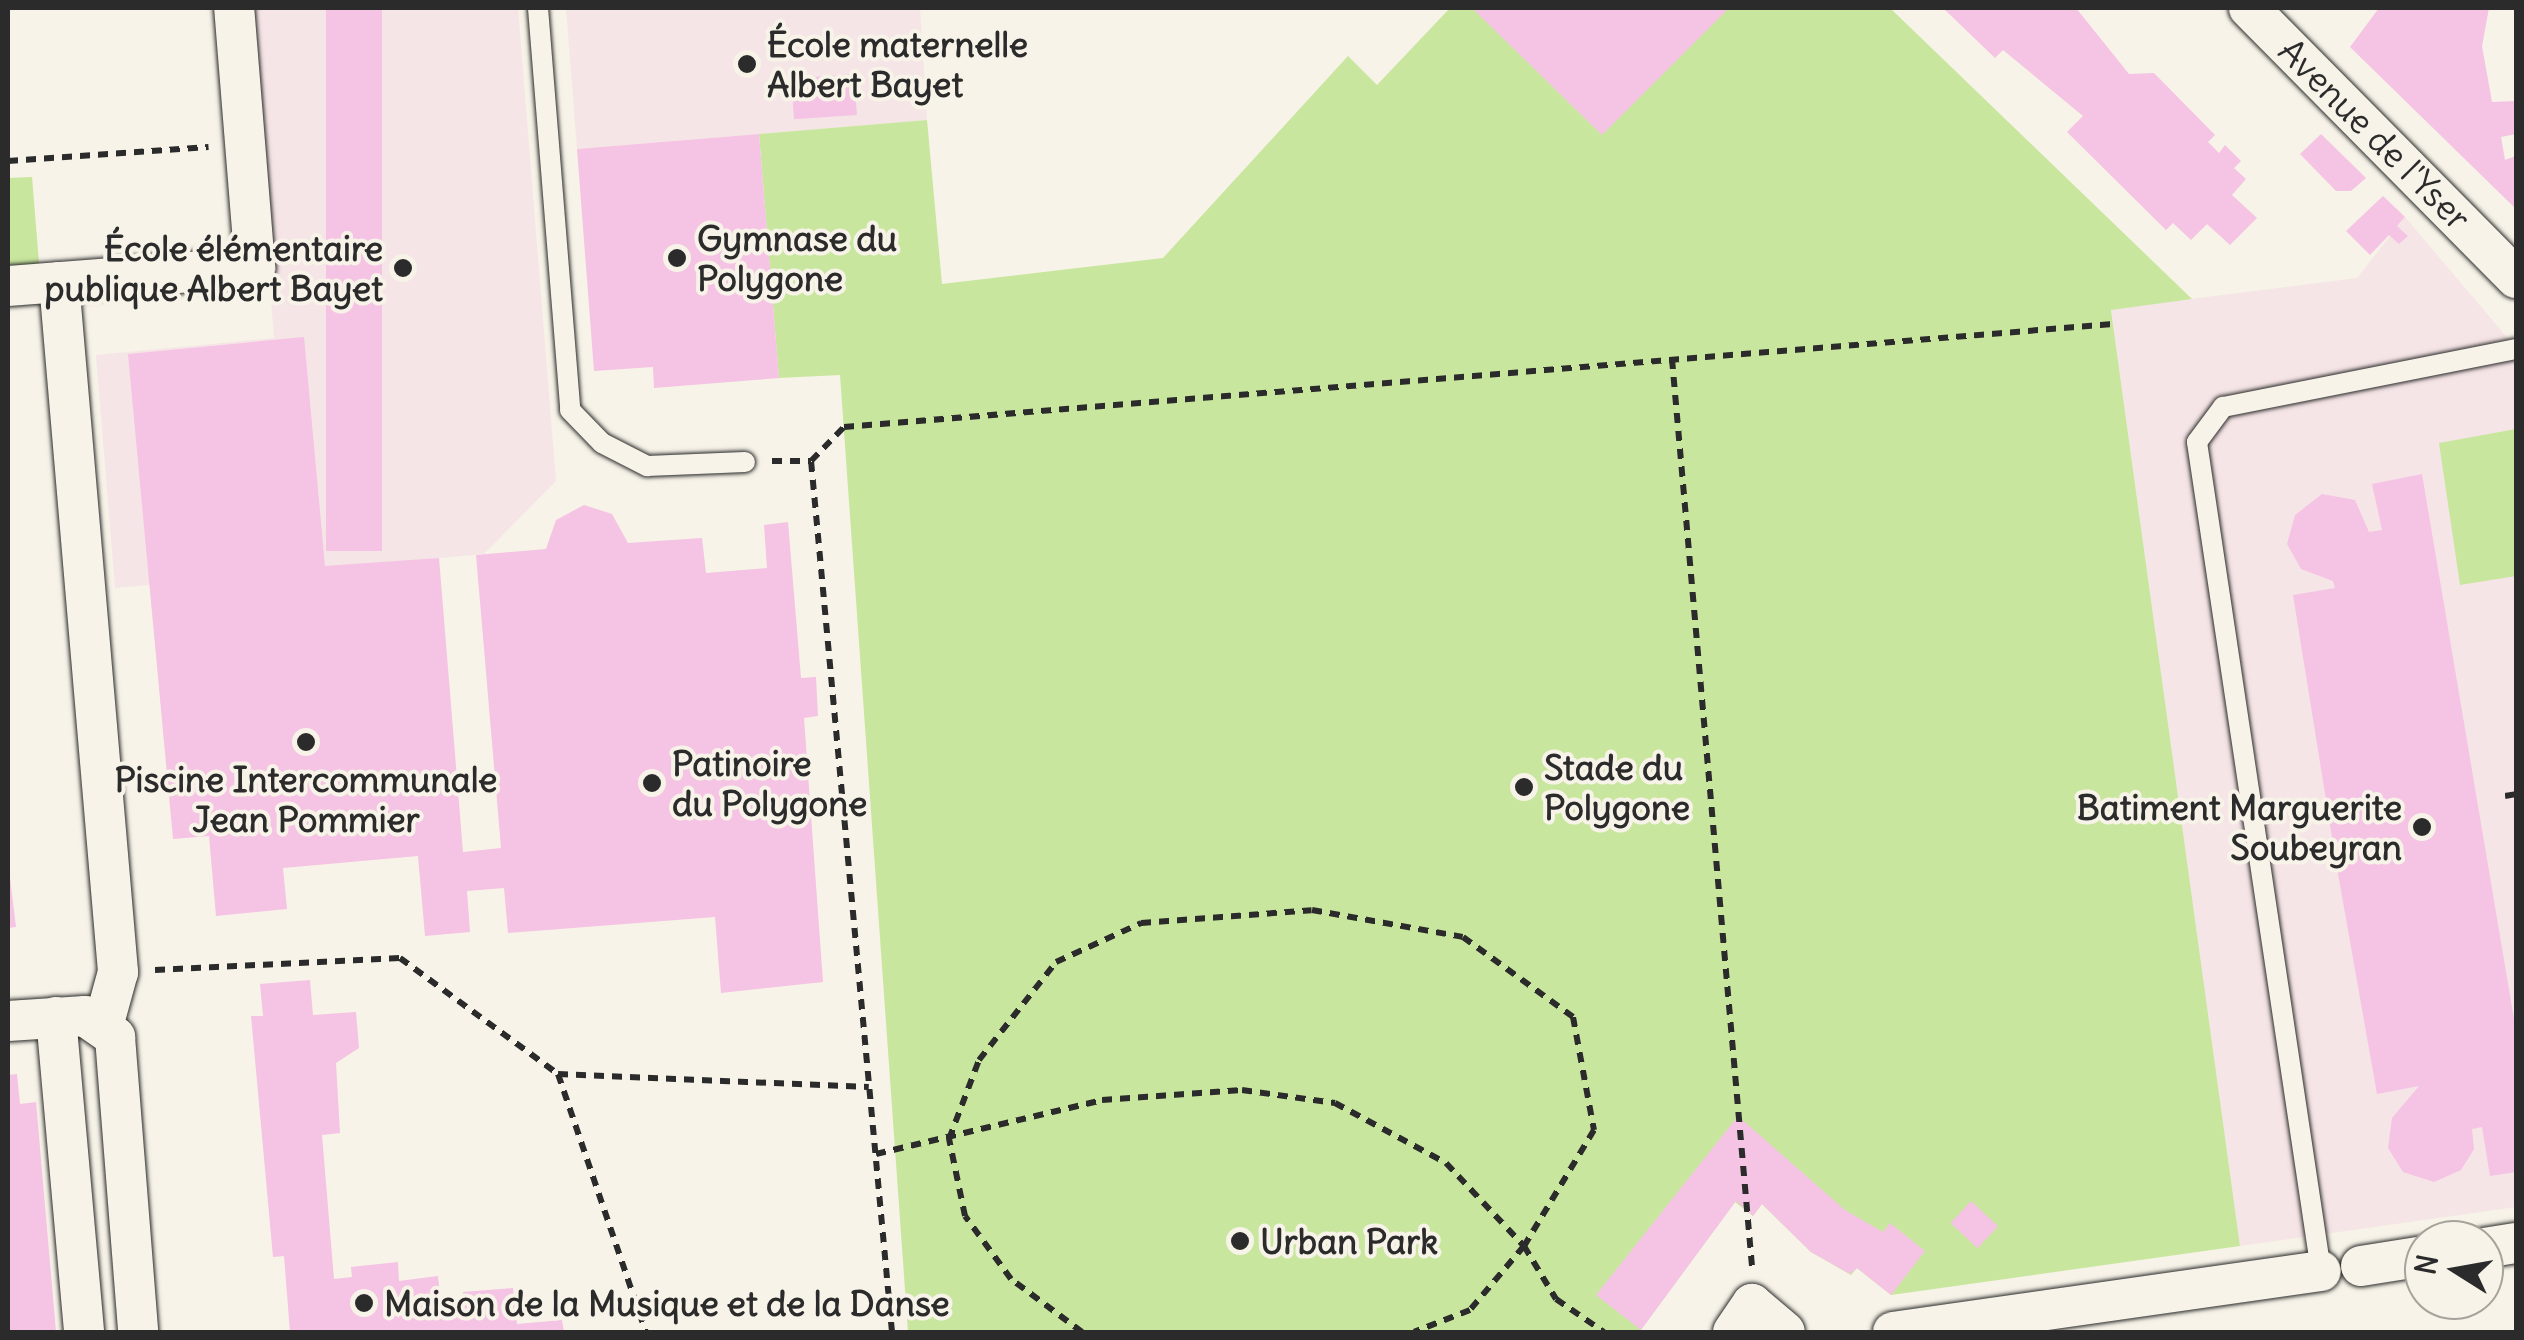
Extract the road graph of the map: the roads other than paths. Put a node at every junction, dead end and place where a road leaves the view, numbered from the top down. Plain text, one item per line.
1 (234, 8) edge
2 (538, 8) edge
3 (2249, 8) edge
4 (2511, 268) edge
5 (60, 282) junction
6 (8, 286) edge
7 (2516, 349) edge
8 (745, 462) dead end
9 (56, 1017) junction
10 (8, 1021) edge
11 (104, 1023) junction
12 (2404, 1259) edge
13 (2361, 1266) dead end
14 (2320, 1271) joint
15 (1742, 1318) edge
16 (84, 1332) edge
17 (138, 1332) edge
18 (1785, 1332) edge
19 (1896, 1332) edge

1 - 5 street
2 - 8 lane
3 - 4 street, Avenue de l'Yser
5 - 6 street
5 - 11 street
7 - 14 lane
9 - 10 street
9 - 11 street
9 - 16 street
11 - 17 street
12 - 13 street
14 - 19 street
15 - 18 street

